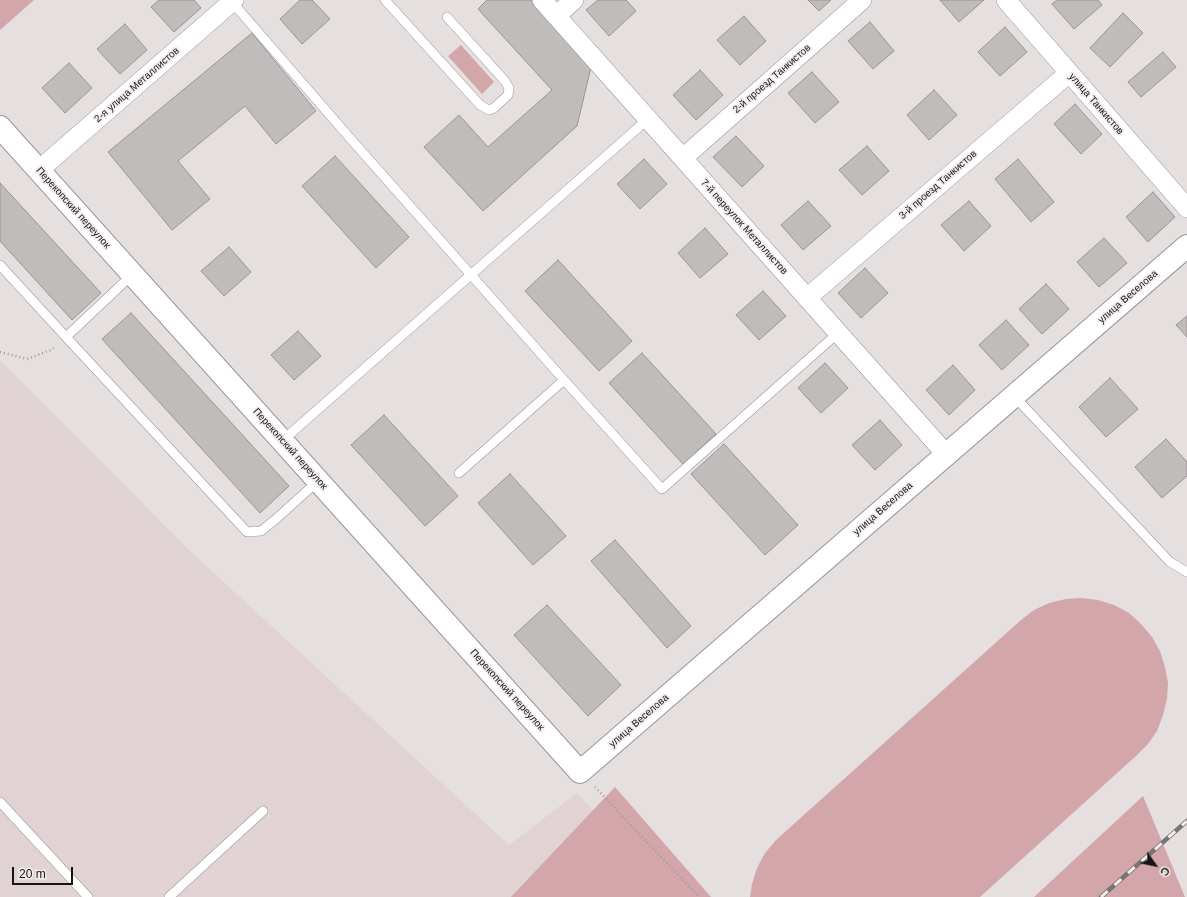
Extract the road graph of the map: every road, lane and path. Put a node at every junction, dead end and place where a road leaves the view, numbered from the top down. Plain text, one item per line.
1 (385, 0) edge
2 (542, 0) edge
3 (574, 0) edge
4 (862, 0) edge
5 (1006, 0) edge
6 (233, 1) edge
7 (556, 16) junction
8 (447, 17) dead end
9 (1069, 73) junction
10 (648, 119) junction
11 (0, 127) edge
12 (683, 158) junction
13 (39, 170) junction
14 (1187, 208) edge
15 (1187, 246) edge
16 (0, 265) edge
17 (133, 274) junction
18 (471, 275) junction
19 (807, 298) junction
20 (838, 333) junction
21 (66, 337) junction
22 (0, 352) edge
23 (564, 380) junction
24 (1014, 396) junction
25 (282, 441) junction
26 (946, 454) junction
27 (459, 473) dead end
28 (318, 481) junction
29 (1187, 572) edge
30 (580, 772) junction
31 (0, 802) edge
32 (263, 811) dead end
33 (88, 897) edge
34 (169, 897) edge
35 (699, 897) edge

1 - 8 lane
2 - 7 street, 7-й переулок Металлистов
3 - 7 street
4 - 12 street, 2-й проезд Танкистов
5 - 9 street, улица Танкистов
6 - 13 street, 2-я улица Металлистов
6 - 18 lane
7 - 10 street, 7-й переулок Металлистов
9 - 14 street, улица Танкистов
9 - 19 street, 3-й проезд Танкистов
10 - 12 street, 7-й переулок Металлистов
10 - 18 lane
11 - 13 street, Перекопский переулок
12 - 19 street, 7-й переулок Металлистов
13 - 17 street, Перекопский переулок
15 - 24 street, улица Веселова
16 - 21 lane
17 - 21 lane
17 - 25 street, Перекопский переулок
18 - 23 lane
18 - 25 lane
19 - 20 street, 7-й переулок Металлистов
20 - 23 lane
20 - 26 street, 7-й переулок Металлистов
21 - 22 path
21 - 28 lane
23 - 27 lane
24 - 26 street, улица Веселова
24 - 29 lane
25 - 28 street, Перекопский переулок
26 - 30 street, улица Веселова
28 - 30 street, Перекопский переулок
30 - 35 path
31 - 33 lane
32 - 34 lane

